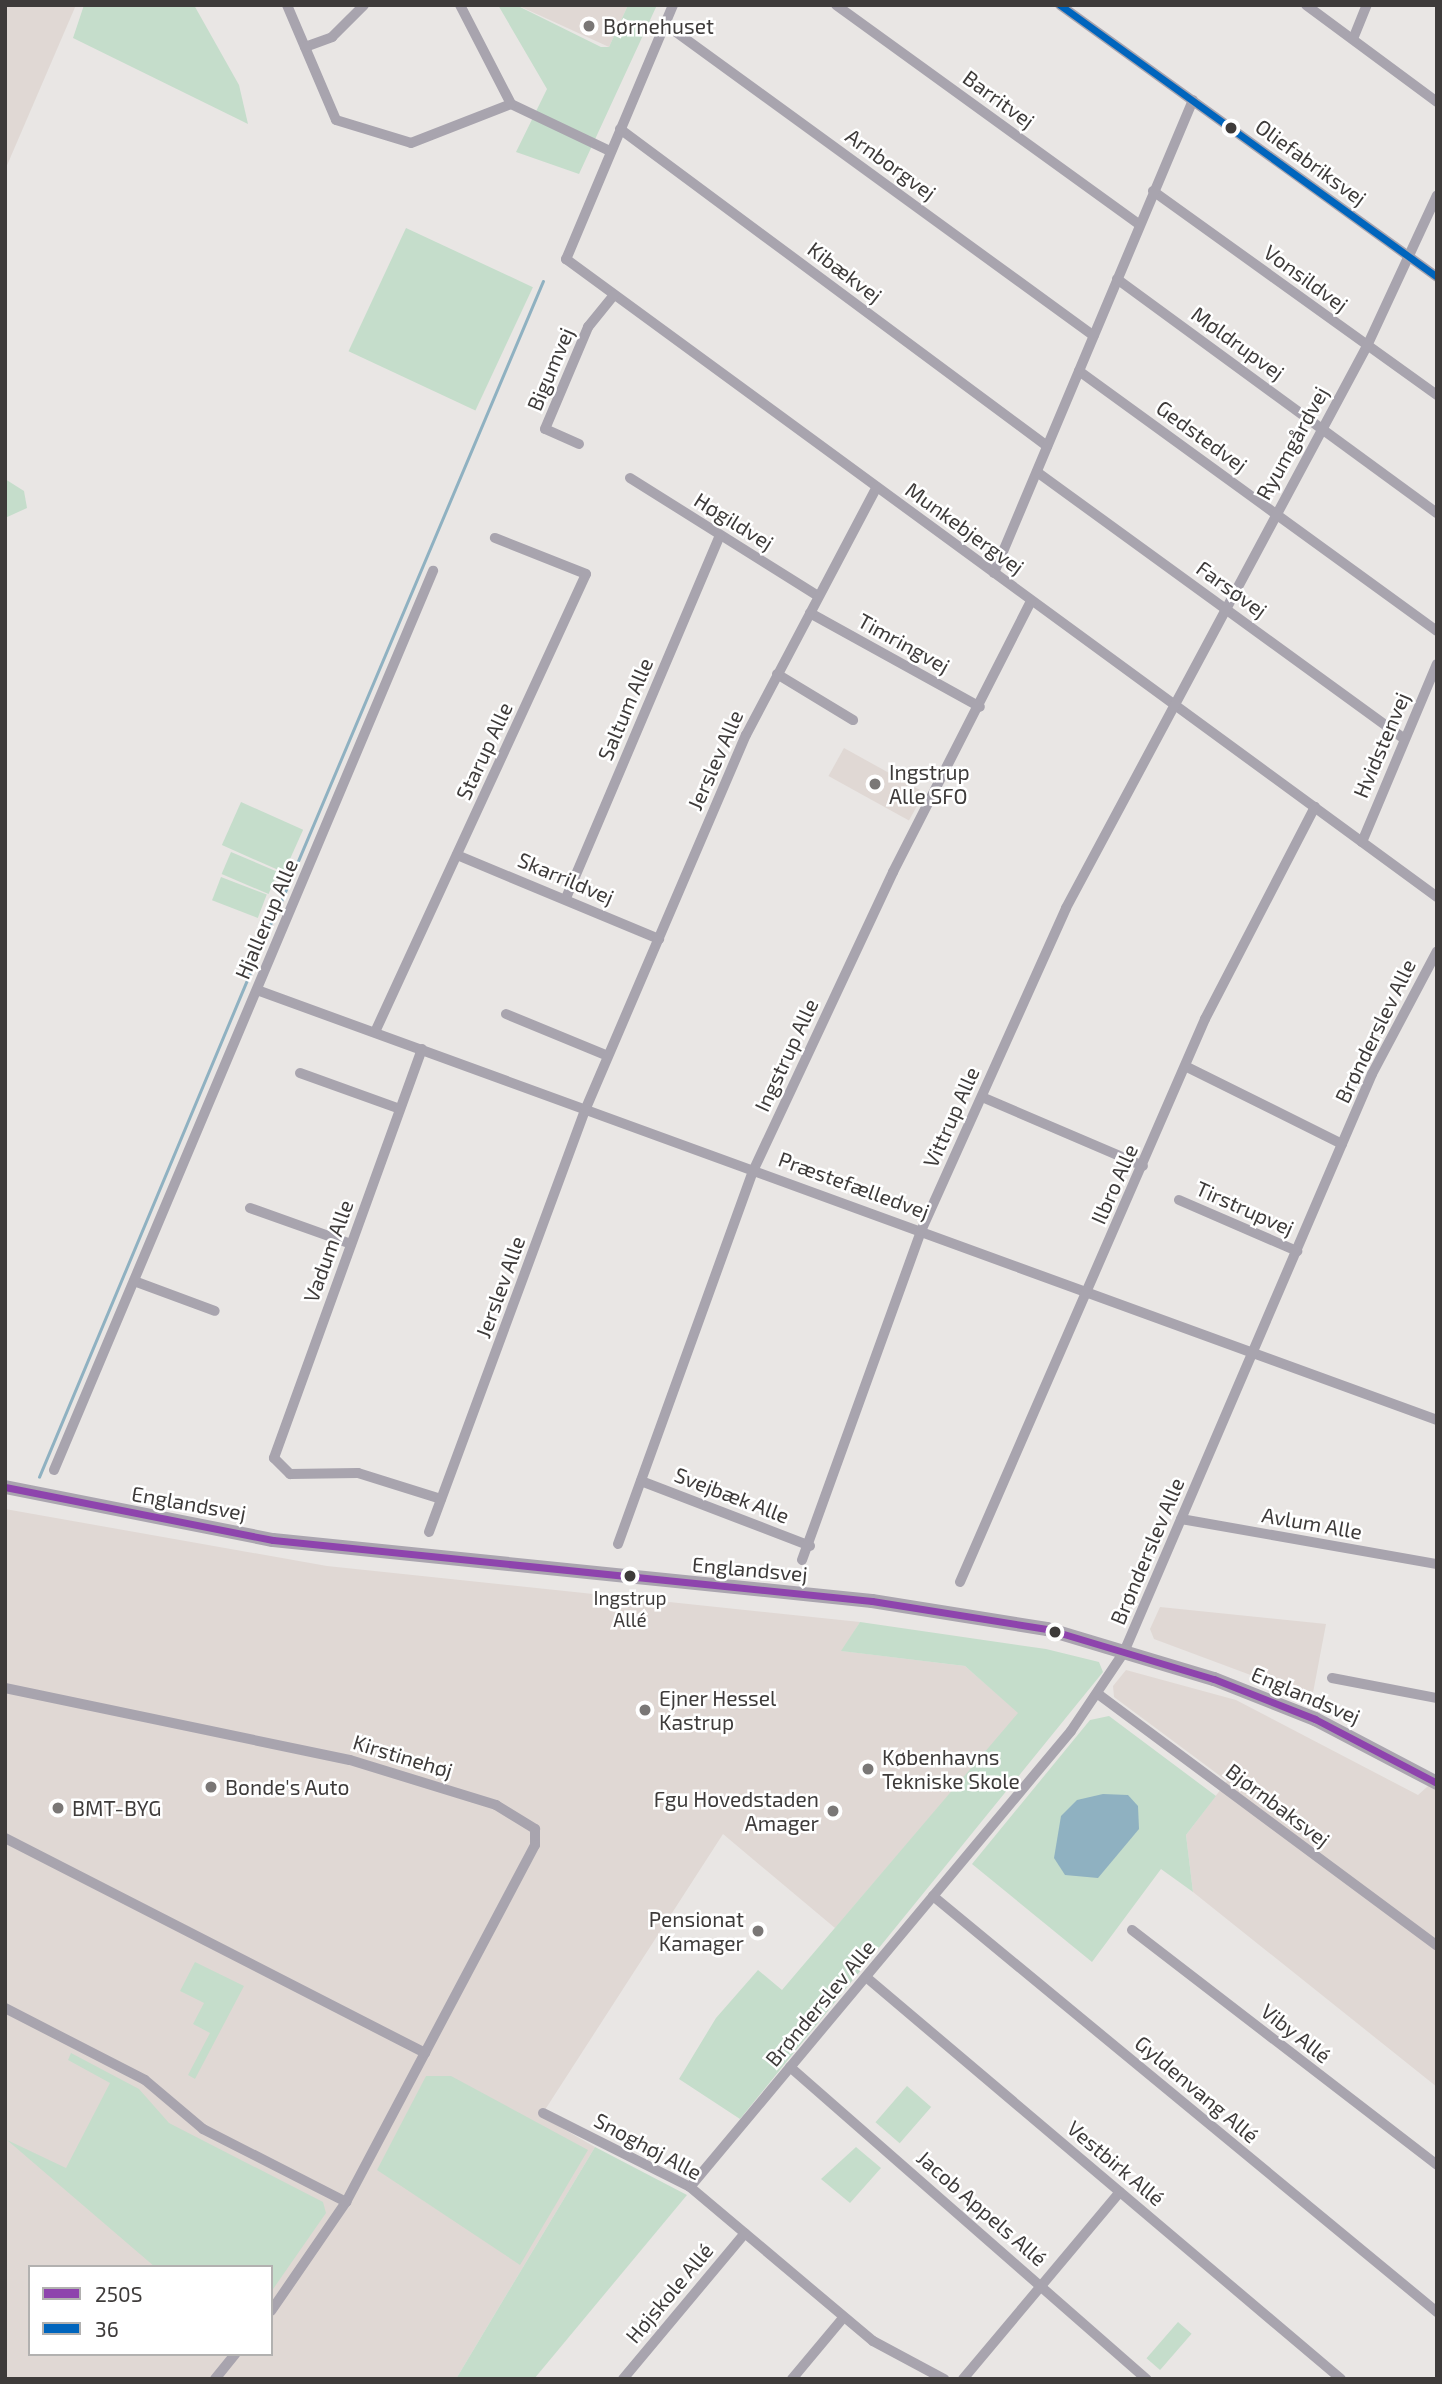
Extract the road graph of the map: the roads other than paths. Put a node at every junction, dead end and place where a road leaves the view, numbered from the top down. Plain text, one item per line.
1 (287, 5) edge
2 (364, 5) edge
3 (460, 5) edge
4 (673, 5) edge
5 (836, 5) edge
6 (1060, 5) edge
7 (1306, 5) edge
8 (1367, 5) edge
9 (665, 24) junction
10 (1353, 39) junction
11 (305, 47) junction
12 (1193, 100) junction
13 (1437, 102) edge
14 (511, 104) junction
15 (620, 129) junction
16 (611, 152) junction
17 (1153, 191) junction
18 (1437, 195) edge
19 (1139, 224) junction
20 (1411, 257) junction
21 (1437, 277) edge
22 (1117, 279) junction
23 (614, 295) junction
24 (1094, 336) junction
25 (1367, 346) junction
26 (1079, 371) junction
27 (1437, 395) edge
28 (1322, 428) junction
29 (579, 444) dead end
30 (1047, 446) junction
31 (1037, 472) junction
32 (630, 478) dead end
33 (877, 487) junction
34 (1276, 513) junction
35 (1437, 513) edge
36 (720, 536) junction
37 (495, 538) dead end
38 (433, 571) dead end
39 (994, 573) junction
40 (818, 596) junction
41 (1031, 601) junction
42 (1224, 607) junction
43 (810, 613) junction
44 (1437, 631) edge
45 (1437, 664) edge
46 (777, 674) junction
47 (1171, 705) junction
48 (980, 707) junction
49 (853, 720) dead end
50 (1404, 739) junction
51 (1315, 807) junction
52 (1362, 842) junction
53 (457, 855) junction
54 (1437, 897) edge
55 (566, 898) junction
56 (659, 939) junction
57 (1437, 951) edge
58 (257, 990) junction
59 (506, 1014) dead end
60 (375, 1032) junction
61 (422, 1049) junction
62 (608, 1056) junction
63 (1187, 1067) junction
64 (300, 1073) dead end
65 (982, 1097) junction
66 (586, 1108) junction
67 (400, 1109) junction
68 (1342, 1144) junction
69 (1143, 1166) junction
70 (754, 1169) junction
71 (1179, 1200) dead end
72 (250, 1208) dead end
73 (921, 1230) junction
74 (351, 1244) junction
75 (1297, 1251) junction
76 (134, 1281) junction
77 (1087, 1292) junction
78 (215, 1311) dead end
79 (1254, 1352) junction
80 (1437, 1420) edge
81 (54, 1470) dead end
82 (641, 1481) junction
83 (5, 1487) edge
84 (5, 1494) edge
85 (33, 1496) junction
86 (442, 1499) junction
87 (1181, 1519) junction
88 (429, 1532) dead end
89 (618, 1544) dead end
90 (810, 1546) junction
91 (802, 1560) dead end
92 (1437, 1564) edge
93 (960, 1582) dead end
94 (1124, 1652) junction
95 (1332, 1678) dead end
96 (5, 1688) edge
97 (1098, 1694) junction
98 (1437, 1698) edge
99 (1437, 1783) edge
100 (5, 1838) edge
101 (933, 1896) junction
102 (1132, 1930) dead end
103 (1437, 1946) edge
104 (866, 1977) junction
105 (5, 2008) edge
106 (425, 2053) junction
107 (790, 2067) junction
108 (542, 2113) dead end
109 (1437, 2165) edge
110 (690, 2188) junction
111 (1120, 2192) junction
112 (346, 2202) junction
113 (745, 2233) junction
114 (1042, 2286) junction
115 (273, 2308) edge
116 (1437, 2312) edge
117 (843, 2318) junction
118 (233, 2356) edge
119 (215, 2379) edge
120 (623, 2379) edge
121 (792, 2379) edge
122 (944, 2379) edge
123 (963, 2379) edge
124 (1147, 2379) edge
125 (1341, 2379) edge

1 - 11 street
2 - 11 street
3 - 14 street
4 - 9 street, Munkebjergvej
5 - 19 street, Barritvej
6 - 12 street, Oliefabriksvej
7 - 10 street
8 - 10 street
9 - 15 street, Munkebjergvej
9 - 24 street, Arnborgvej
10 - 13 street
11 - 14 street
12 - 17 street
12 - 20 street, Oliefabriksvej
14 - 16 street
15 - 16 street, Munkebjergvej
15 - 30 street, Kibækvej
16 - 23 street, Munkebjergvej
17 - 19 street
17 - 25 street, Vonsildvej
18 - 20 street, Ryumgårdvej
19 - 22 street
20 - 21 street, Oliefabriksvej
20 - 25 street, Ryumgårdvej
22 - 24 street
22 - 28 street, Møldrupvej
23 - 29 street, Bigumvej
23 - 33 street, Munkebjergvej
24 - 26 street
25 - 27 street, Vonsildvej
25 - 28 street, Ryumgårdvej
26 - 30 street
26 - 34 street, Gedstedvej
28 - 34 street, Ryumgårdvej
28 - 35 street, Møldrupvej
30 - 31 street
31 - 39 street
31 - 42 street, Farsøvej
32 - 36 street, Høgildvej
33 - 39 street, Munkebjergvej
33 - 40 street, Jerslev Alle
34 - 42 street, Ryumgårdvej
34 - 44 street, Gedstedvej
36 - 40 street, Høgildvej
36 - 55 street, Saltum Alle
37 - 53 street, Starup Alle
38 - 58 street, Hjallerup Alle
39 - 41 street, Munkebjergvej
40 - 43 street, Jerslev Alle
41 - 47 street, Munkebjergvej
41 - 48 street, Ingstrup Alle
42 - 47 street, Ryumgårdvej
42 - 50 street, Farsøvej
43 - 46 street, Jerslev Alle
43 - 48 street, Timringvej
45 - 50 street, Hvidstenvej
46 - 49 street
46 - 56 street, Jerslev Alle
47 - 51 street, Munkebjergvej
47 - 65 street, Vittrup Alle
48 - 70 street, Ingstrup Alle
50 - 52 street, Hvidstenvej
51 - 52 street, Munkebjergvej
51 - 63 street, Ilbro Alle
52 - 54 street, Munkebjergvej
53 - 55 street, Skarrildvej
53 - 60 street, Starup Alle
55 - 56 street, Skarrildvej
56 - 62 street, Jerslev Alle
57 - 68 street, Brønderslev Alle
58 - 60 street, Præstefælledvej
58 - 76 street, Hjallerup Alle
59 - 62 street
60 - 61 street, Præstefælledvej
61 - 66 street, Præstefælledvej
61 - 67 street, Vadum Alle
62 - 66 street, Jerslev Alle
63 - 68 street
63 - 69 street, Ilbro Alle
64 - 67 street
65 - 69 street
65 - 73 street, Vittrup Alle
66 - 70 street, Præstefælledvej
66 - 86 street, Jerslev Alle
67 - 74 street, Vadum Alle
68 - 75 street, Brønderslev Alle
69 - 77 street, Ilbro Alle
70 - 73 street, Præstefælledvej
70 - 82 street, Ingstrup Alle
71 - 75 street, Tirstrupvej
72 - 74 street
73 - 77 street, Præstefælledvej
73 - 90 street, Vittrup Alle
74 - 86 street, Vadum Alle
75 - 79 street, Brønderslev Alle
76 - 78 street
76 - 81 street, Hjallerup Alle
77 - 79 street, Præstefælledvej
77 - 93 street, Ilbro Alle
79 - 80 street, Præstefælledvej
79 - 87 street, Brønderslev Alle
82 - 89 street, Ingstrup Alle
82 - 90 street, Svejbæk Alle
83 - 85 main road, Englandsvej
84 - 85 main road, Englandsvej
85 - 94 main road, Englandsvej
86 - 88 street, Jerslev Alle
87 - 92 street, Avlum Alle
87 - 94 street, Brønderslev Alle
90 - 91 street, Vittrup Alle
94 - 97 street, Brønderslev Alle
94 - 99 main road, Englandsvej
95 - 98 street
96 - 106 street, Kirstinehøj
97 - 101 street, Brønderslev Alle
97 - 103 street, Bjørnbaksvej
100 - 106 street
101 - 104 street, Brønderslev Alle
101 - 116 street, Gyldenvang Allé
102 - 109 street, Viby Allé
104 - 107 street, Brønderslev Alle
104 - 111 street, Vestbirk Allé
105 - 112 street
106 - 112 street, Kirstinehøj
107 - 110 street, Brønderslev Alle
107 - 114 street, Jacob Appels Allé
108 - 110 street, Snoghøj Alle
110 - 113 street, Snoghøj Alle
111 - 114 street
111 - 125 street, Vestbirk Allé
112 - 115 street, Kirstinehøj
113 - 117 street, Snoghøj Alle
113 - 120 street, Højskole Allé
114 - 123 street
114 - 124 street, Jacob Appels Allé
117 - 121 street
117 - 122 street, Snoghøj Alle
118 - 119 street

